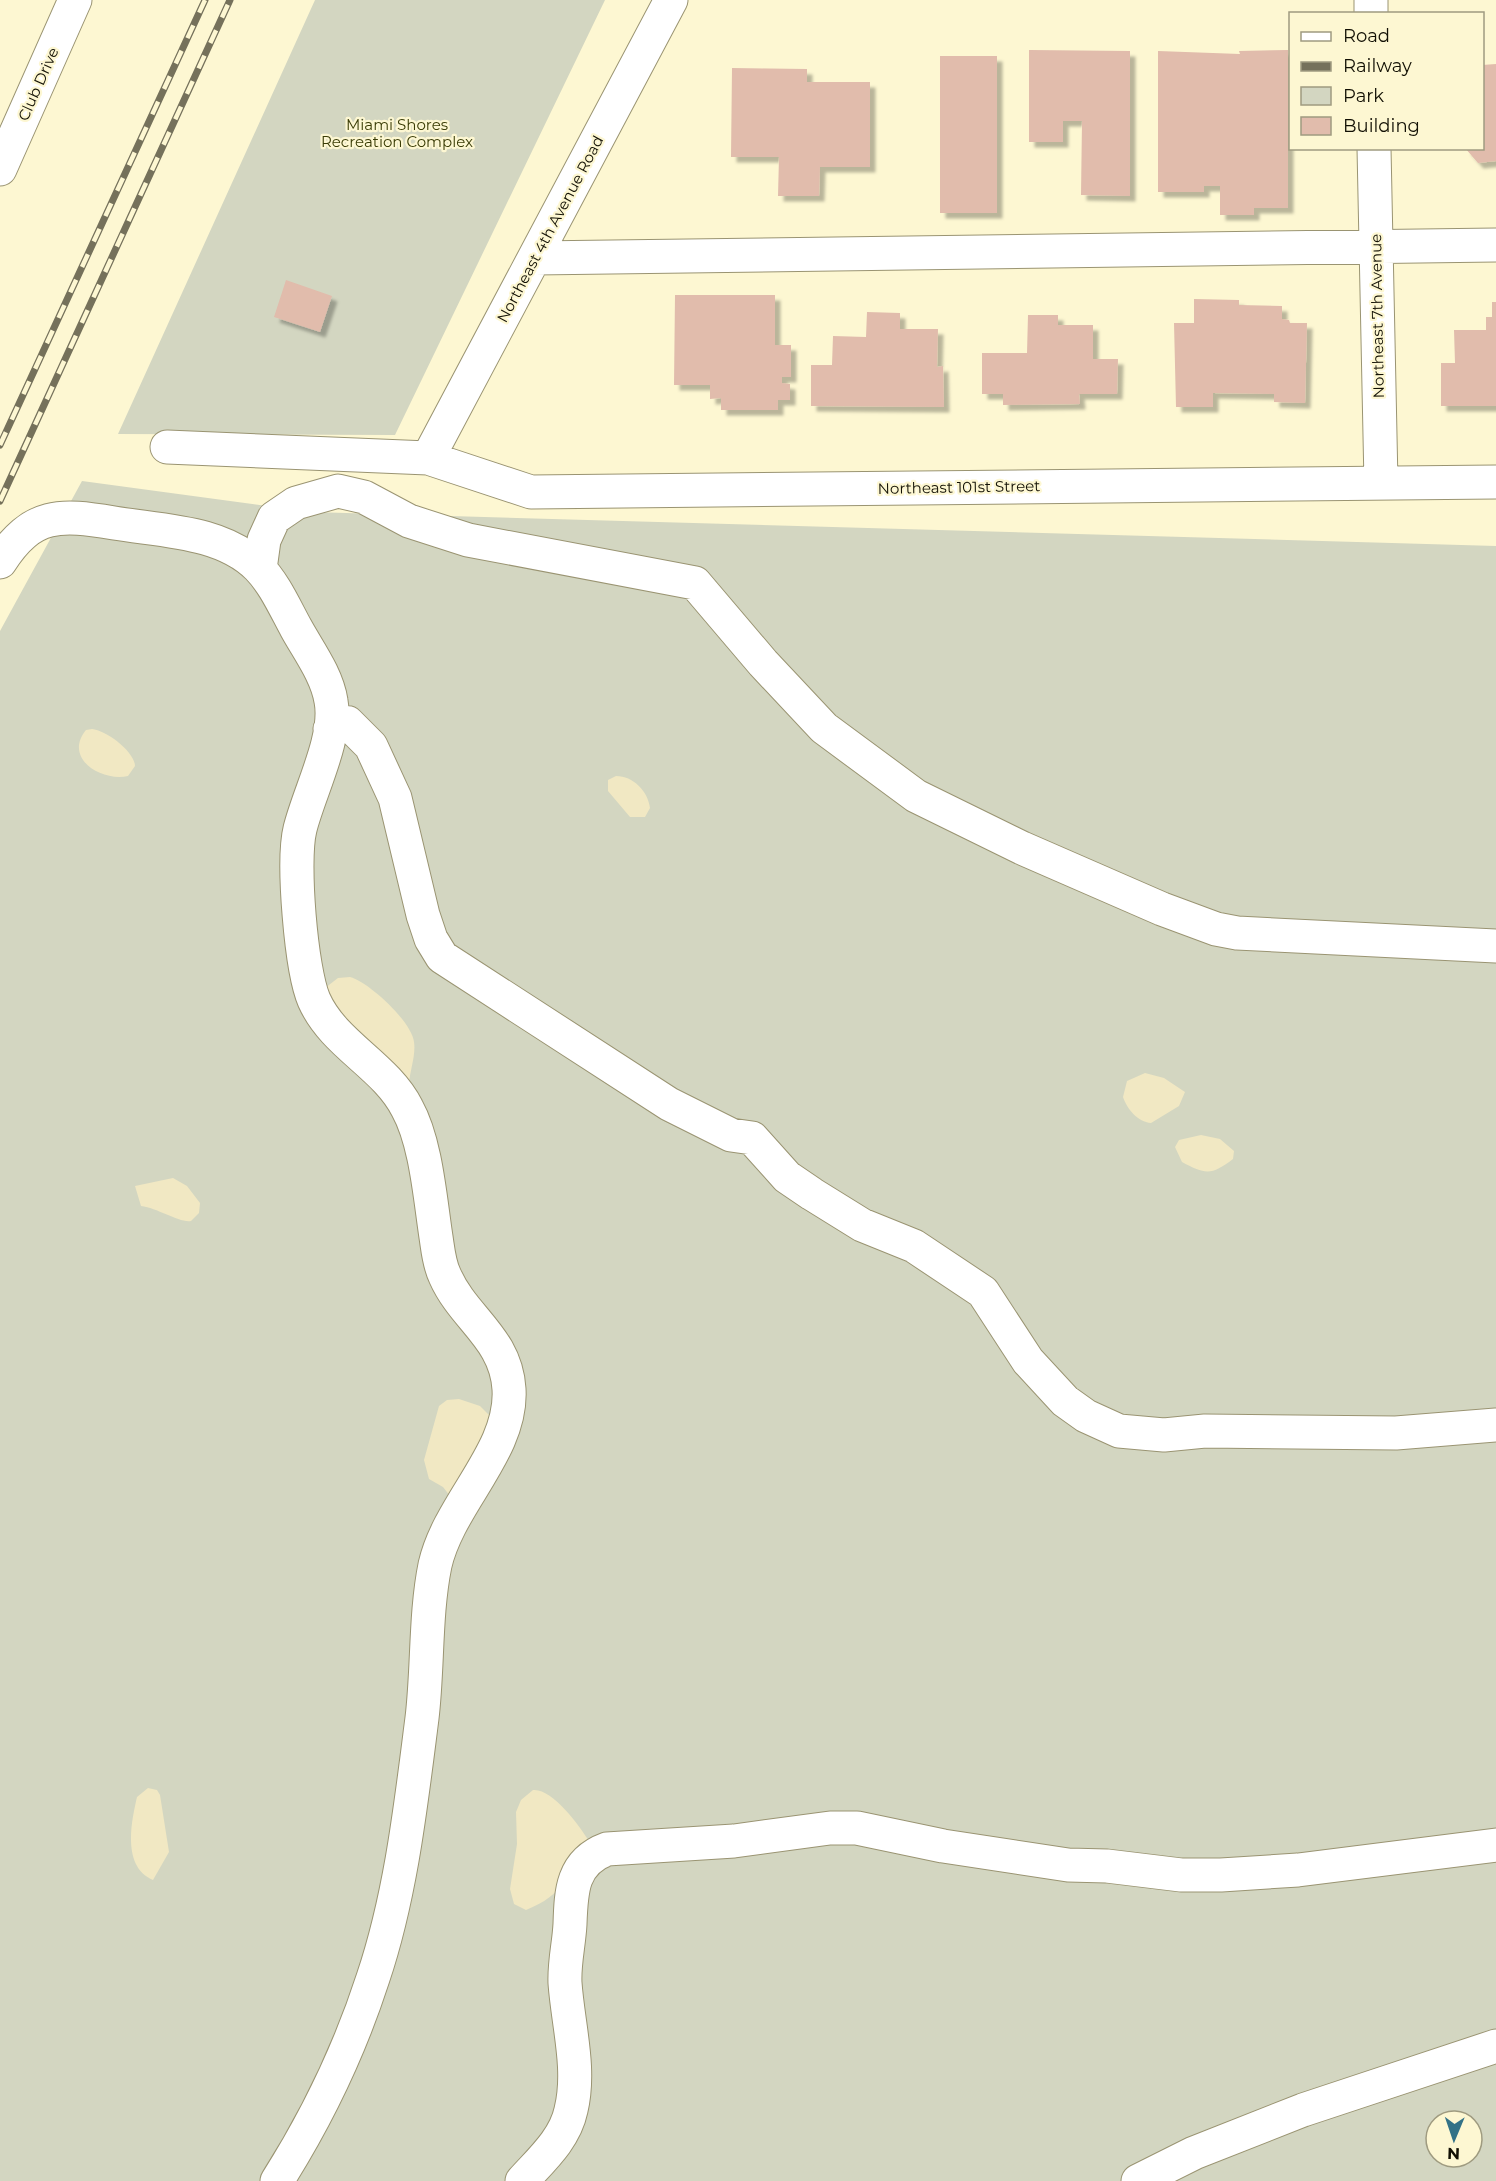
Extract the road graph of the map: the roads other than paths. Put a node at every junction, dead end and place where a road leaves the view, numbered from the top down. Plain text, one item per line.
1 (75, 0) edge
2 (671, 0) edge
3 (1374, 150) edge
4 (0, 168) edge
5 (1496, 245) edge
6 (1376, 246) junction
7 (535, 258) junction
8 (167, 447) dead end
9 (428, 458) junction
10 (1496, 482) edge
11 (1381, 483) junction
12 (0, 562) edge
13 (260, 569) junction
14 (330, 729) junction
15 (1496, 946) edge
16 (1496, 1425) edge
17 (1496, 1845) edge
18 (1496, 2046) edge
19 (277, 2181) edge
20 (522, 2181) edge
21 (1138, 2181) edge

1 - 4 street, Club Drive
2 - 7 street, Northeast 4th Avenue Road
3 - 6 street, Northeast 7th Avenue
5 - 6 street
6 - 7 street
6 - 11 street, Northeast 7th Avenue
7 - 9 street, Northeast 4th Avenue Road
8 - 9 street, Northeast 101st Street
9 - 11 street, Northeast 101st Street
10 - 11 street, Northeast 101st Street
12 - 13 street
13 - 14 street
13 - 15 street
14 - 16 street
14 - 19 street
17 - 20 street
18 - 21 street

